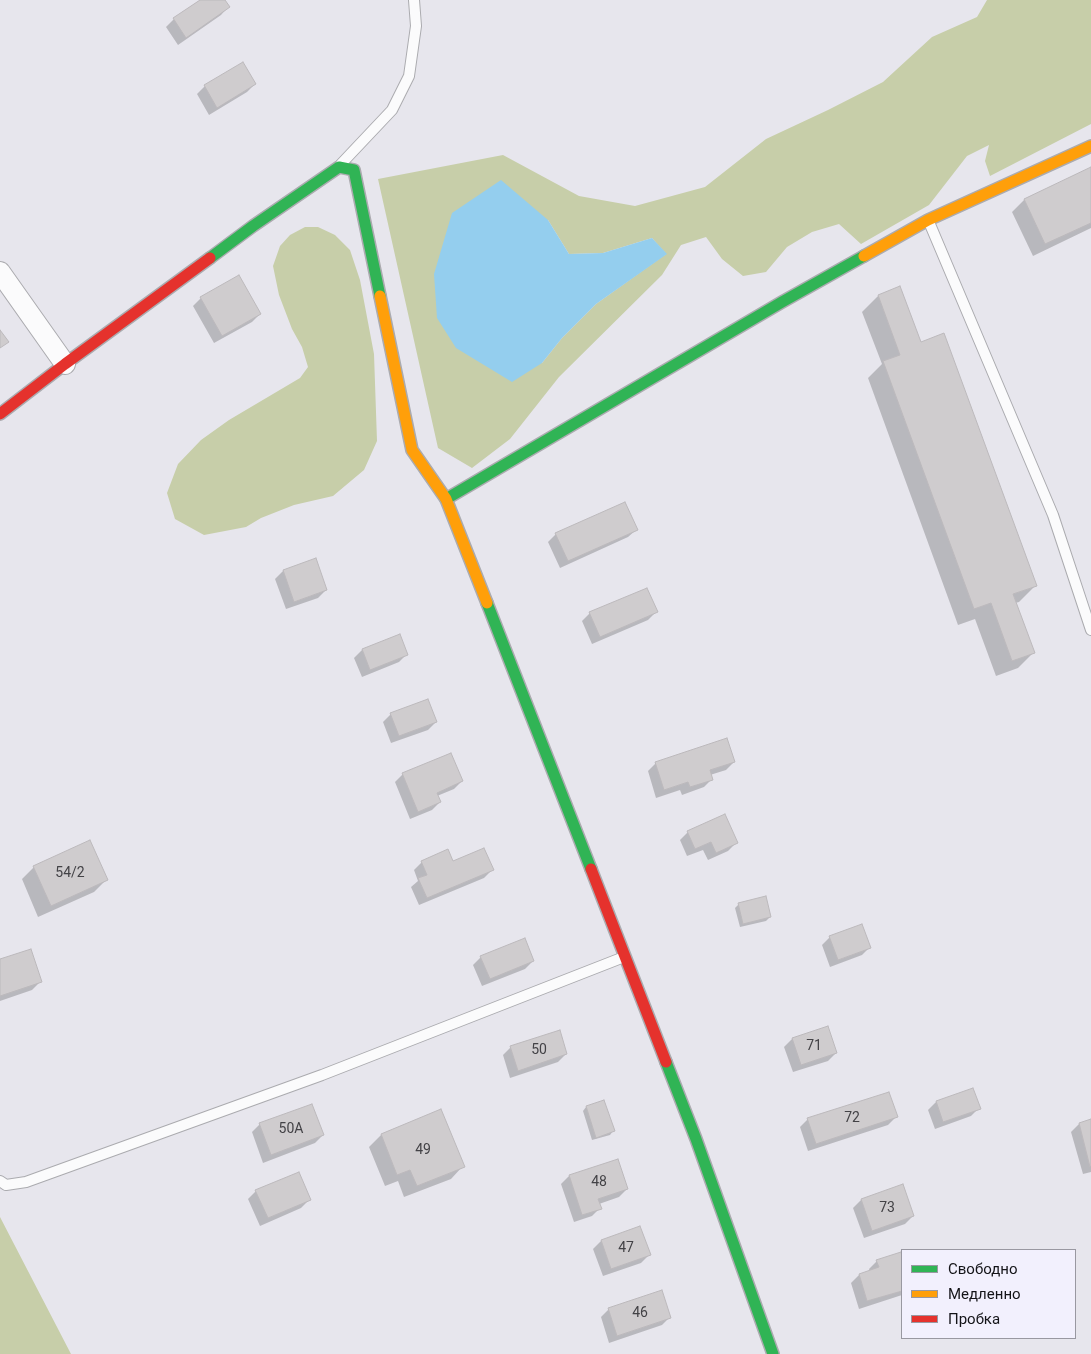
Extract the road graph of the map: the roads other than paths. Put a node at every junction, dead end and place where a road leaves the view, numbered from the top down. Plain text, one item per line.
1 (414, 0) edge
2 (1091, 146) edge
3 (339, 167) junction
4 (928, 220) junction
5 (0, 272) edge
6 (65, 364) junction
7 (0, 414) edge
8 (446, 499) junction
9 (1091, 630) edge
10 (625, 957) junction
11 (0, 1181) edge
12 (773, 1354) edge

1 - 3 lane
2 - 4 street
3 - 6 street
3 - 8 street
4 - 8 street
4 - 9 lane
5 - 6 street
6 - 7 street
8 - 10 street
10 - 11 lane
10 - 12 street

